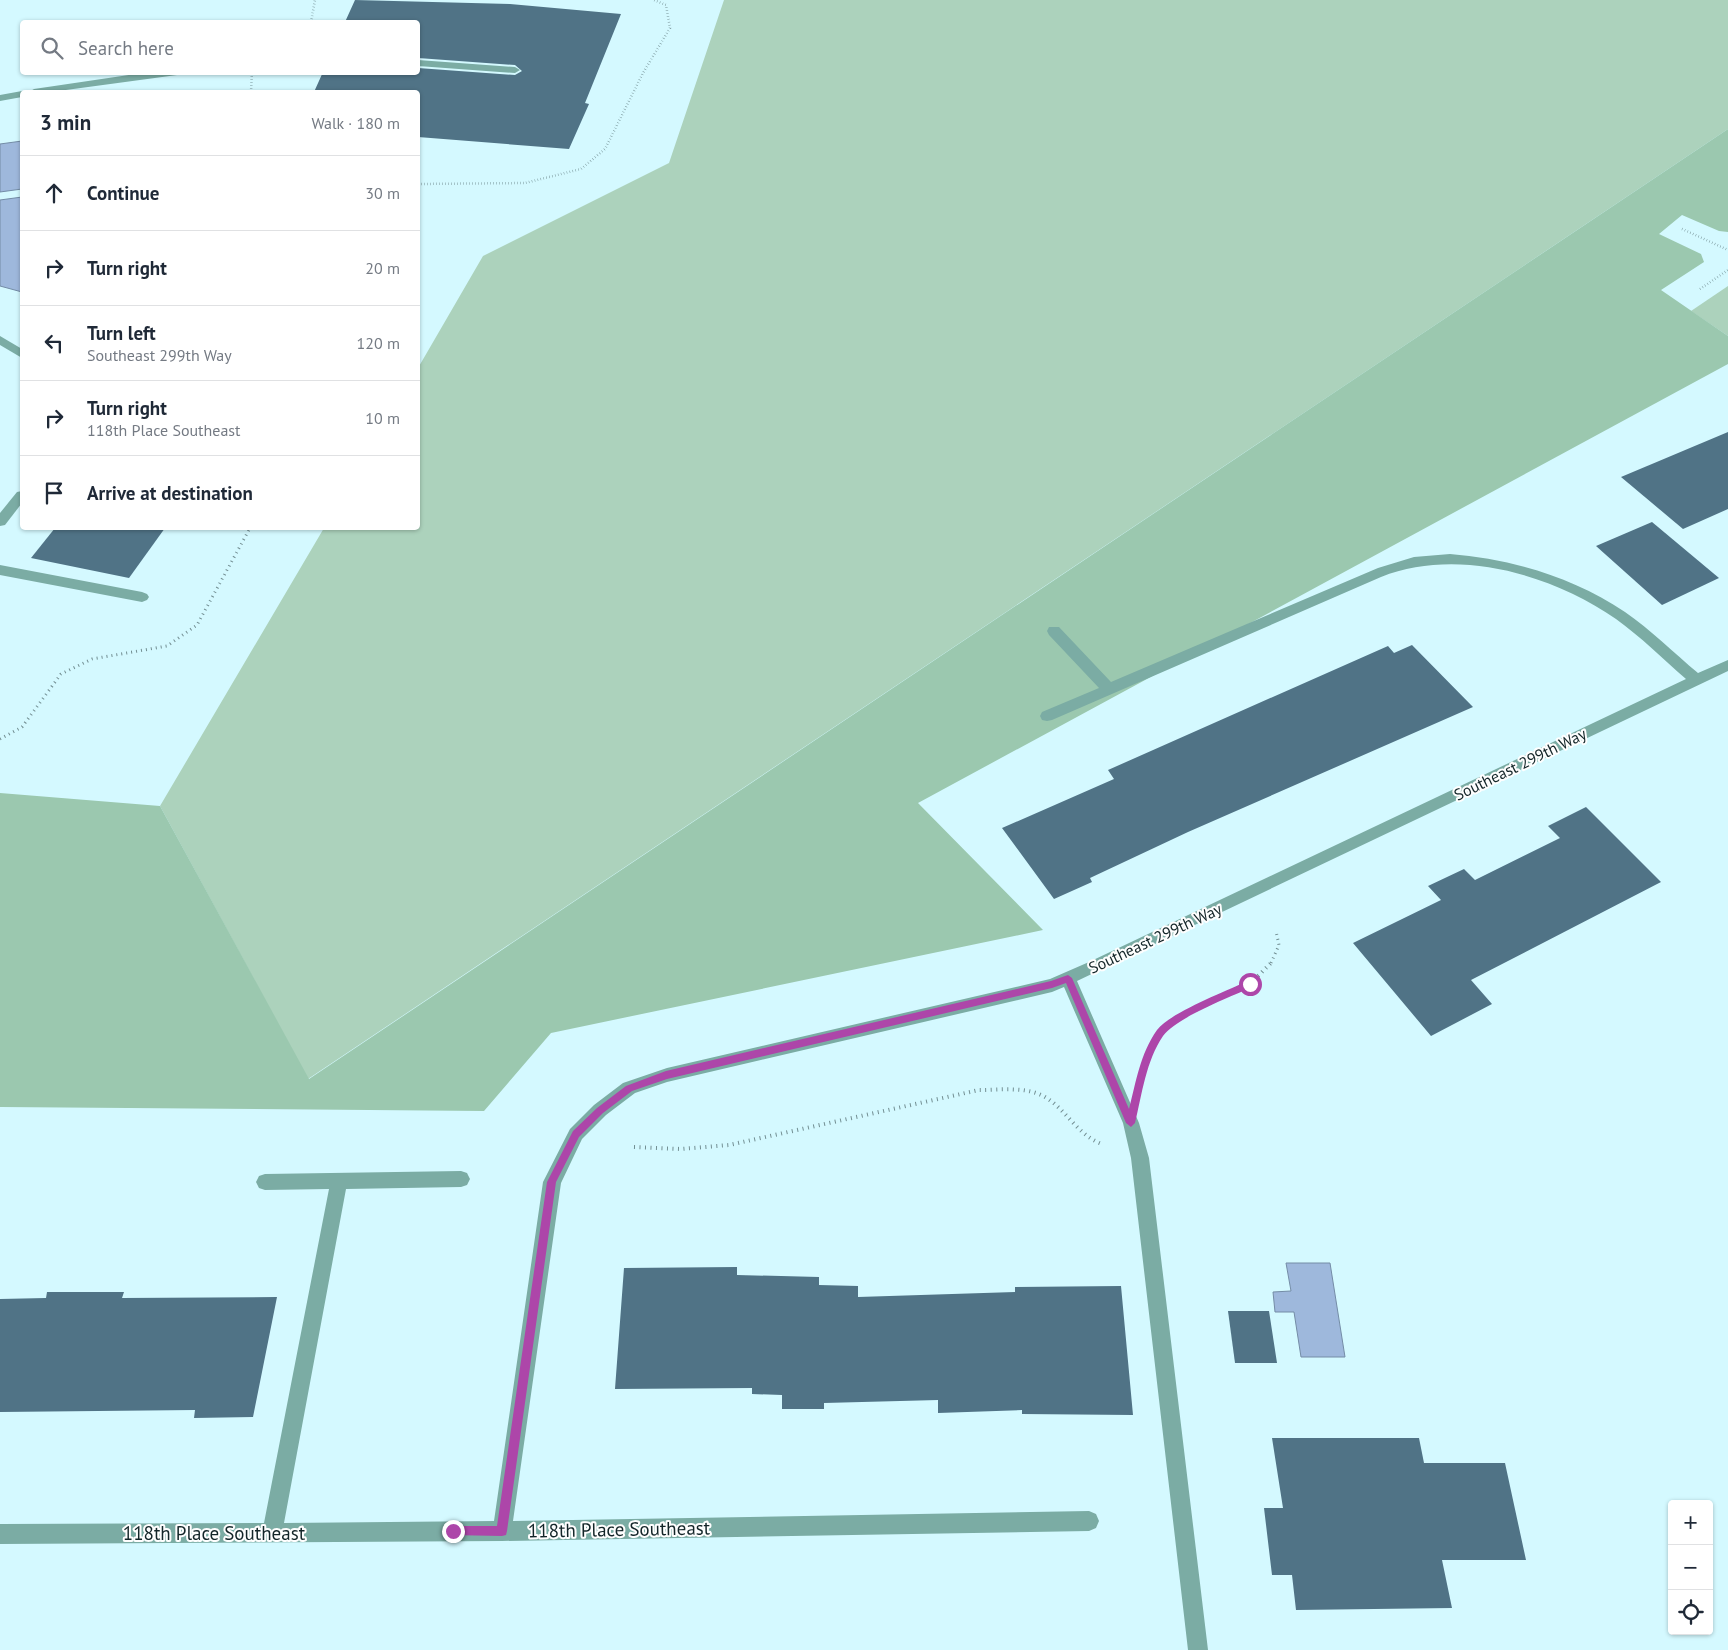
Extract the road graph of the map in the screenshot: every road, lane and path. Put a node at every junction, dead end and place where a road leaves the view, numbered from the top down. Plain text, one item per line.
1 (315, 0) edge
2 (654, 0) edge
3 (311, 20) edge
4 (420, 63) edge
5 (515, 70) dead end
6 (153, 75) edge
7 (252, 75) edge
8 (47, 90) edge
9 (252, 90) edge
10 (20, 94) edge
11 (0, 98) edge
12 (420, 184) edge
13 (1682, 229) dead end
14 (1728, 250) edge
15 (1728, 270) edge
16 (1700, 289) dead end
17 (0, 340) edge
18 (20, 353) edge
19 (20, 497) edge
20 (0, 522) edge
21 (249, 530) edge
22 (0, 570) edge
23 (142, 597) dead end
24 (1054, 631) dead end
25 (1728, 665) edge
26 (1696, 680) junction
27 (1108, 689) junction
28 (1047, 716) dead end
29 (0, 739) edge
30 (1276, 931) dead end
31 (1068, 978) junction
32 (1131, 1123) junction
33 (634, 1147) dead end
34 (1138, 1148) junction
35 (461, 1179) dead end
36 (340, 1181) junction
37 (265, 1182) dead end
38 (1089, 1521) dead end
39 (502, 1531) junction
40 (272, 1532) junction
41 (0, 1534) edge
42 (1198, 1650) edge

1 - 3 path
2 - 12 path
4 - 5 street
6 - 8 street
7 - 9 path
10 - 11 street
13 - 14 path
15 - 16 path
17 - 18 street
19 - 20 street
21 - 29 path
22 - 23 street
24 - 27 street
25 - 26 street, Southeast 299th Way
26 - 27 street
26 - 31 street, Southeast 299th Way
27 - 28 street
30 - 32 path
31 - 32 street
31 - 39 street, Southeast 299th Way
32 - 34 street
33 - 34 path
34 - 42 street
35 - 36 street
36 - 37 street
36 - 40 street
38 - 39 street, 118th Place Southeast
39 - 40 street, 118th Place Southeast
40 - 41 street, 118th Place Southeast

